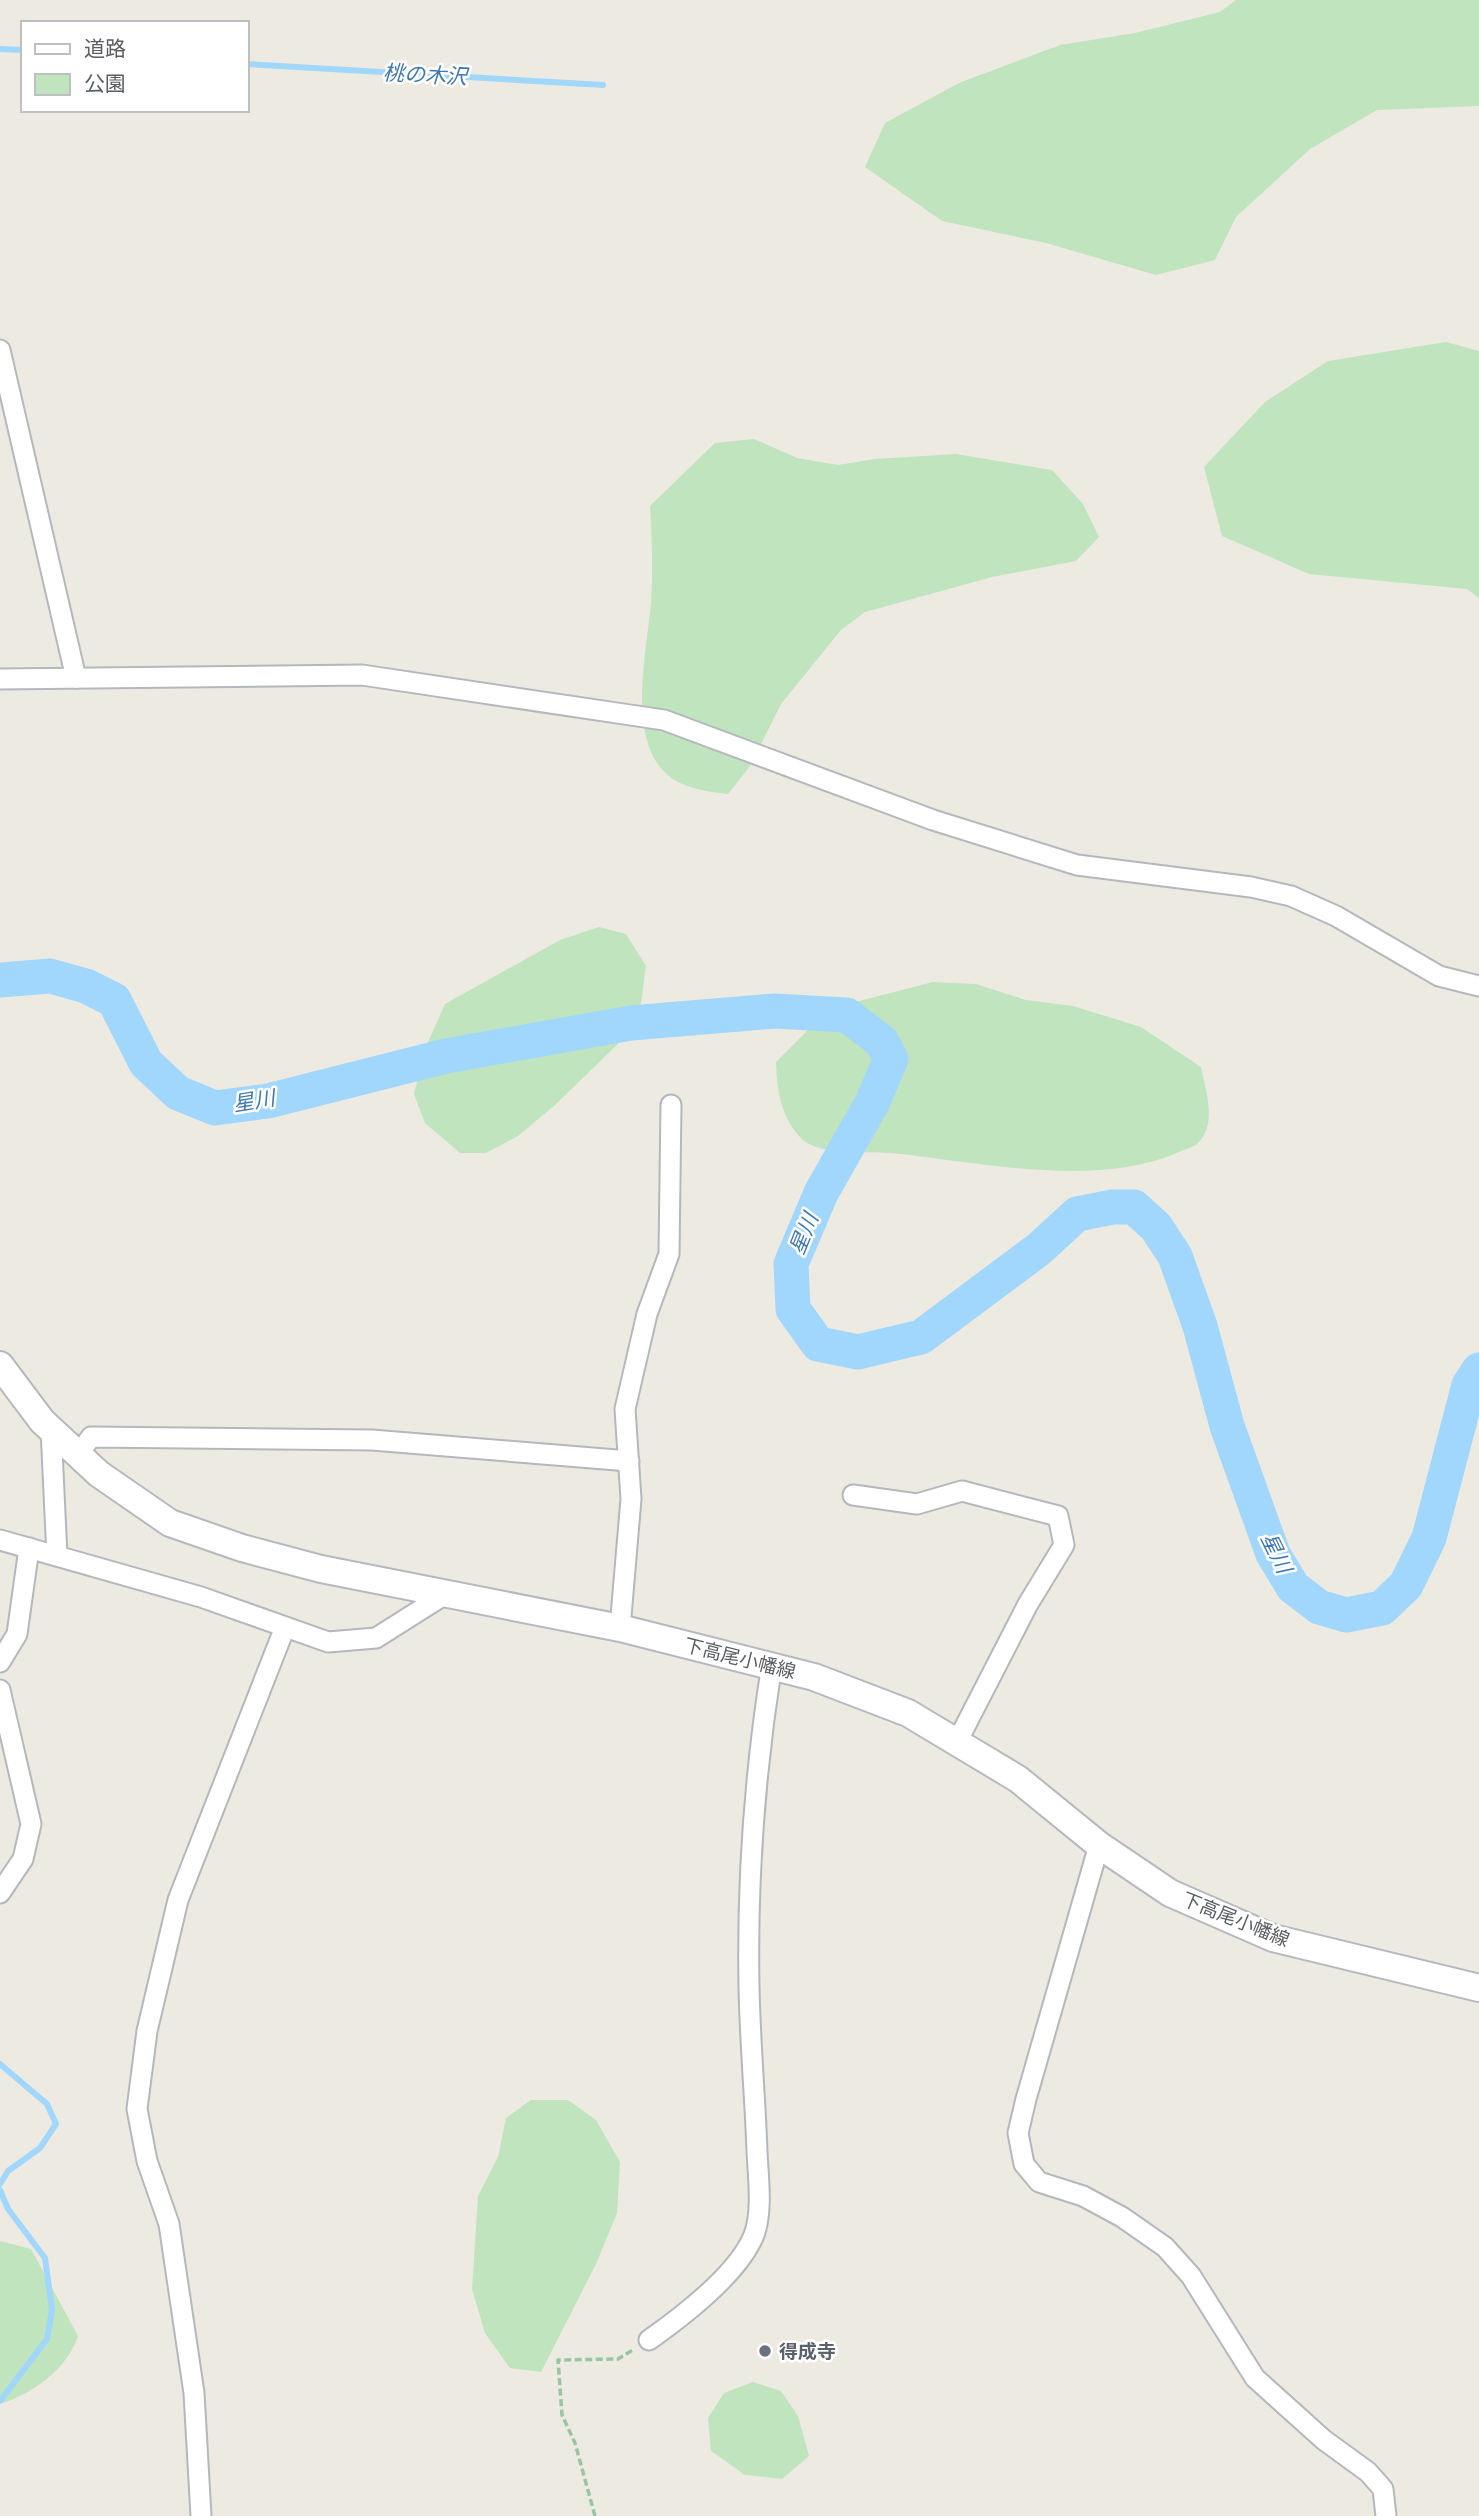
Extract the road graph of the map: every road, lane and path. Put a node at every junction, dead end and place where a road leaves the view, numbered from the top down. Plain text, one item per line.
1 (0, 350) edge
2 (75, 678) junction
3 (0, 679) edge
4 (1479, 986) edge
5 (671, 1105) dead end
6 (0, 1365) edge
7 (51, 1429) junction
8 (78, 1455) junction
9 (629, 1461) junction
10 (853, 1495) dead end
11 (0, 1540) edge
12 (29, 1548) junction
13 (57, 1556) junction
14 (444, 1595) junction
15 (285, 1627) junction
16 (620, 1629) junction
17 (0, 1662) edge
18 (772, 1664) junction
19 (0, 1690) edge
20 (957, 1742) junction
21 (1099, 1845) junction
22 (0, 1893) edge
23 (1479, 1988) edge
24 (649, 2340) joint
25 (201, 2516) edge
26 (595, 2516) edge
27 (1386, 2516) edge

1 - 2 street
2 - 3 street
2 - 4 street
5 - 9 street
6 - 7 main road, 下高尾小幡線
7 - 8 main road, 下高尾小幡線
7 - 13 street
8 - 9 street
8 - 14 main road, 下高尾小幡線
9 - 16 street
10 - 20 street
11 - 12 street
12 - 13 street
12 - 17 street
13 - 15 street
14 - 15 street
14 - 16 main road, 下高尾小幡線
15 - 25 street
16 - 18 main road, 下高尾小幡線
18 - 20 main road, 下高尾小幡線
18 - 24 street
19 - 22 street
20 - 21 main road, 下高尾小幡線
21 - 23 main road, 下高尾小幡線
21 - 27 street
24 - 26 path

